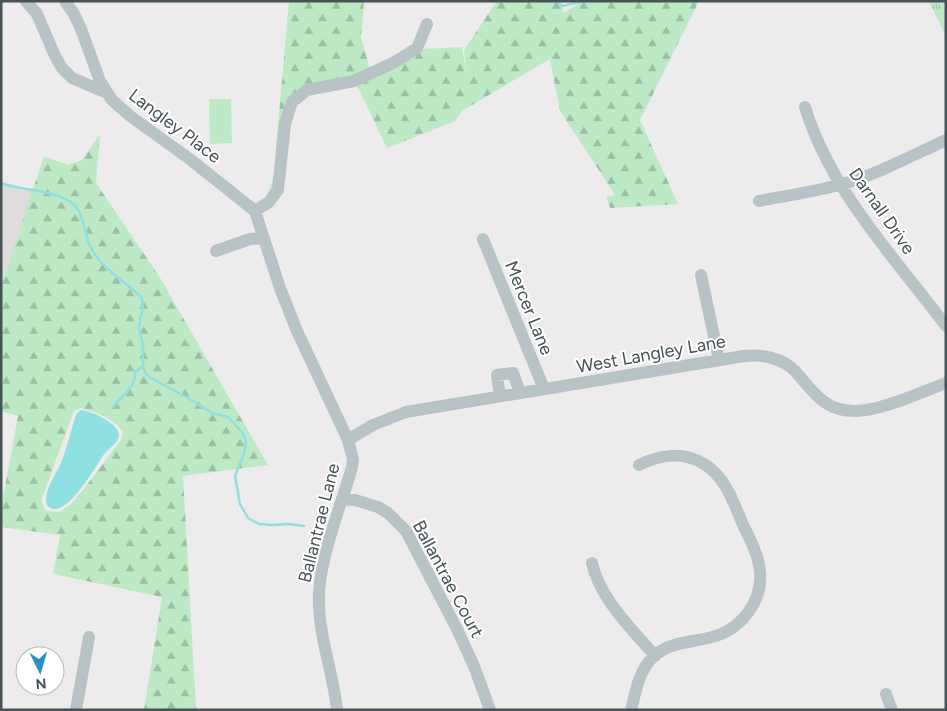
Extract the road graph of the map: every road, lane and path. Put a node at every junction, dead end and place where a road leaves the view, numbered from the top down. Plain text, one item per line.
1 (26, 1) edge
2 (40, 1) edge
3 (65, 1) edge
4 (36, 14) junction
5 (427, 24) dead end
6 (107, 93) junction
7 (805, 107) dead end
8 (946, 140) edge
9 (840, 185) junction
10 (759, 201) dead end
11 (255, 211) junction
12 (264, 239) junction
13 (483, 239) dead end
14 (216, 251) dead end
15 (701, 275) dead end
16 (946, 326) edge
17 (719, 360) junction
18 (946, 383) edge
19 (544, 389) junction
20 (520, 393) junction
21 (500, 396) junction
22 (348, 440) junction
23 (639, 466) dead end
24 (343, 499) junction
25 (592, 563) dead end
26 (89, 637) dead end
27 (655, 656) junction
28 (886, 694) dead end
29 (76, 710) edge
30 (337, 710) edge
31 (490, 710) edge
32 (631, 710) edge
33 (892, 710) edge

1 - 4 street
2 - 4 street
3 - 6 street, Langley Place
4 - 6 street
5 - 11 street
6 - 11 street, Langley Place
7 - 9 street, Darnall Drive
8 - 9 street
9 - 10 street
9 - 16 street, Darnall Drive
11 - 12 street
12 - 14 street
12 - 22 street, Ballantrae Lane
13 - 19 street, Mercer Lane
15 - 17 street
17 - 18 street, West Langley Lane
17 - 19 street, West Langley Lane
19 - 20 street, West Langley Lane
20 - 21 street, West Langley Lane
20 - 21 street
21 - 22 street, West Langley Lane
22 - 24 street, Ballantrae Lane
23 - 27 street
24 - 30 street, Ballantrae Lane
24 - 31 street, Ballantrae Court
25 - 27 street
26 - 29 street
27 - 32 street
28 - 33 street

